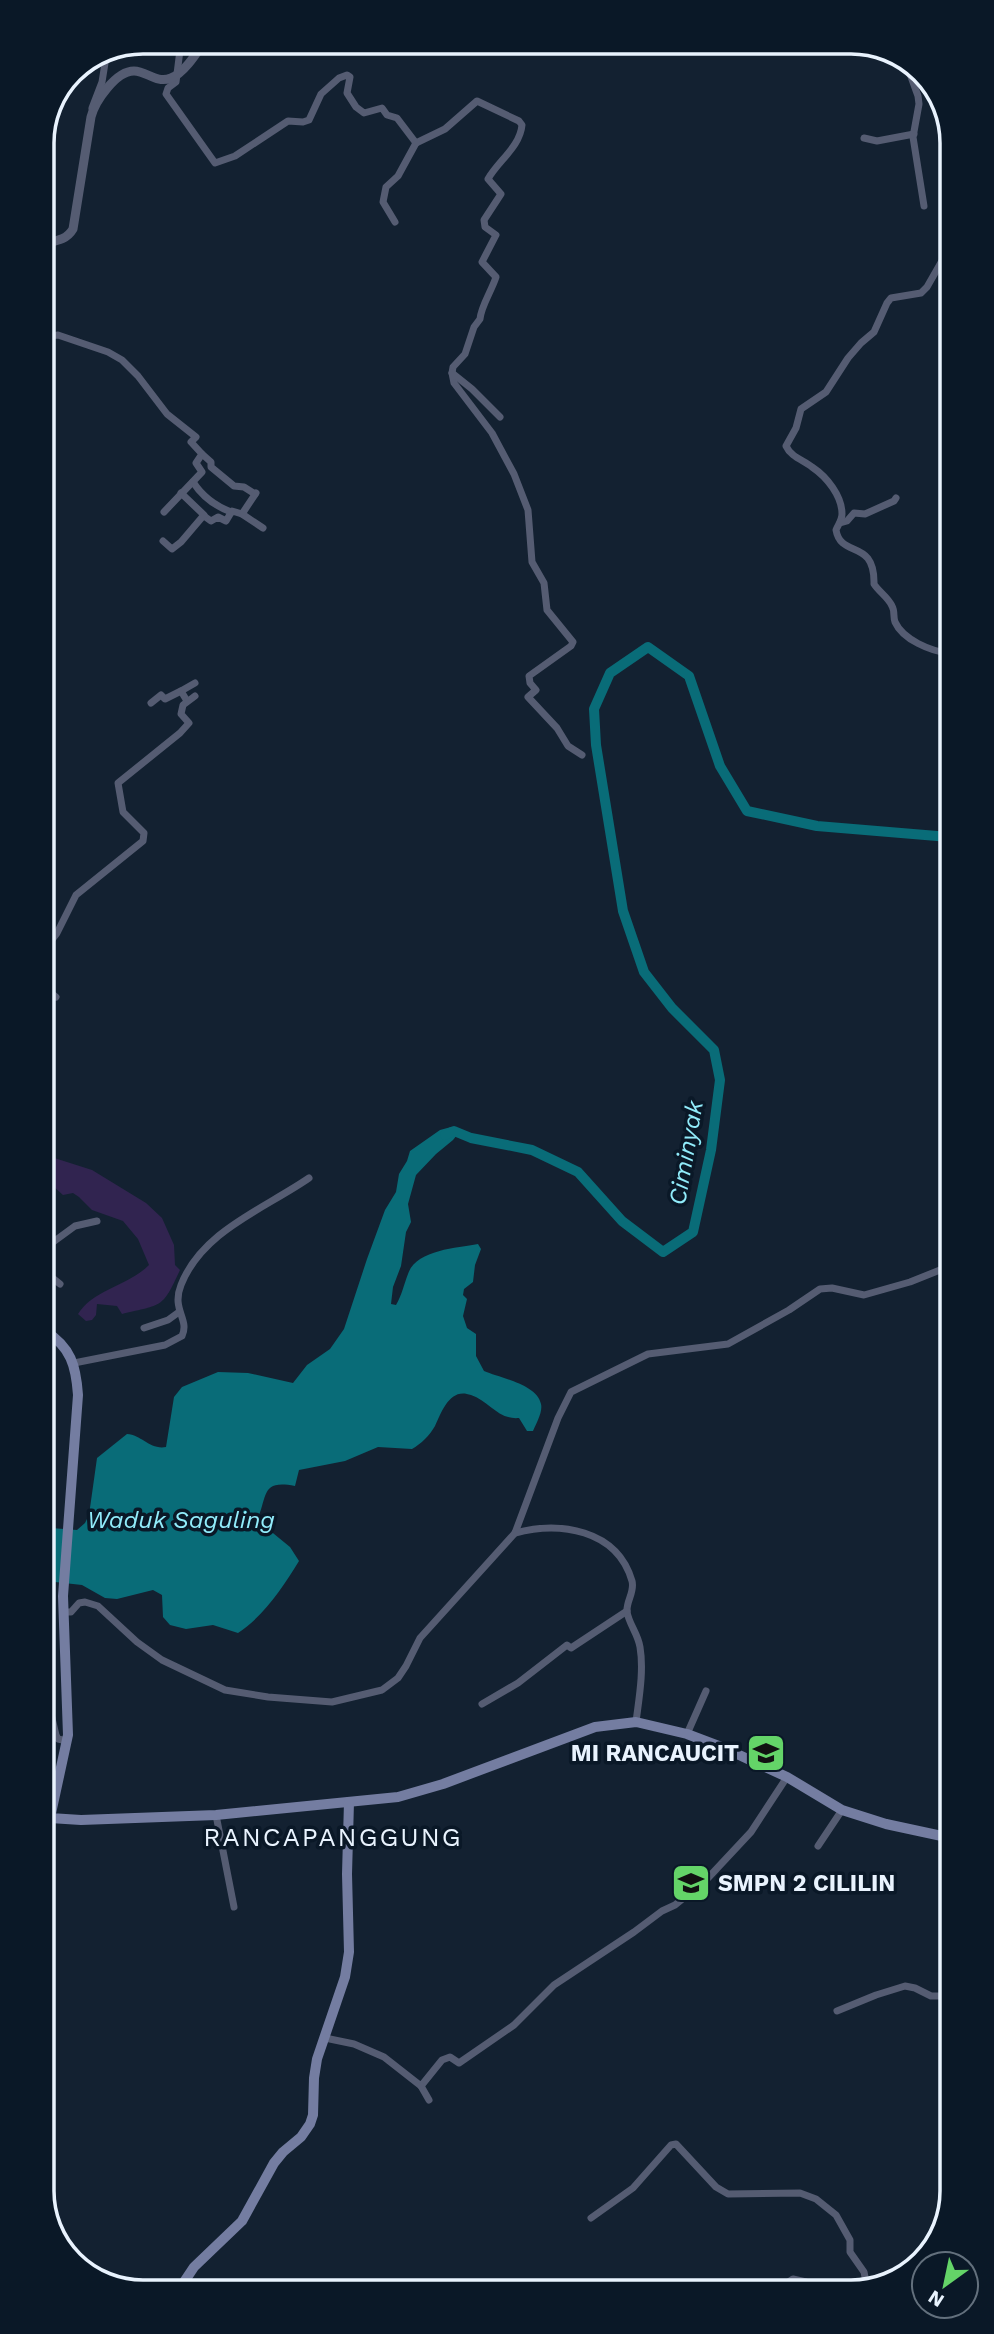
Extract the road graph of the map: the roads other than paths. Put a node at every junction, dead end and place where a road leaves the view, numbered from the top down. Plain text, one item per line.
1 (179, 54) edge
2 (194, 54) edge
3 (105, 63) edge
4 (177, 73) junction
5 (912, 78) edge
6 (92, 112) junction
7 (864, 138) dead end
8 (914, 138) junction
9 (416, 143) junction
10 (924, 206) dead end
11 (395, 222) dead end
12 (54, 241) edge
13 (940, 264) edge
14 (54, 336) edge
15 (452, 373) junction
16 (500, 417) dead end
17 (202, 454) junction
18 (193, 482) junction
19 (181, 493) junction
20 (896, 498) dead end
21 (164, 512) dead end
22 (231, 512) junction
23 (242, 514) junction
24 (204, 516) junction
25 (840, 523) junction
26 (263, 528) dead end
27 (163, 541) dead end
28 (940, 652) edge
29 (195, 684) dead end
30 (181, 691) junction
31 (195, 696) dead end
32 (187, 701) junction
33 (151, 703) dead end
34 (582, 755) dead end
35 (54, 937) edge
36 (309, 1178) dead end
37 (97, 1221) dead end
38 (54, 1241) edge
39 (940, 1270) edge
40 (54, 1279) edge
41 (60, 1284) dead end
42 (179, 1312) junction
43 (144, 1328) dead end
44 (54, 1338) edge
45 (74, 1363) junction
46 (515, 1533) junction
47 (627, 1611) junction
48 (63, 1612) junction
49 (706, 1691) dead end
50 (482, 1704) dead end
51 (636, 1722) junction
52 (54, 1726) edge
53 (687, 1734) junction
54 (67, 1741) junction
55 (787, 1777) junction
56 (54, 1794) edge
57 (349, 1802) junction
58 (842, 1810) junction
59 (216, 1815) junction
60 (54, 1819) edge
61 (940, 1836) edge
62 (818, 1846) dead end
63 (234, 1907) dead end
64 (940, 1996) edge
65 (837, 2011) dead end
66 (325, 2039) junction
67 (421, 2086) junction
68 (429, 2100) dead end
69 (591, 2218) dead end
70 (865, 2279) edge
71 (185, 2280) edge

1 - 4 street
2 - 4 street
3 - 6 street
4 - 6 street
4 - 9 street
5 - 8 street
6 - 12 street
7 - 8 street
8 - 10 street
9 - 11 street
9 - 15 street
13 - 25 street
14 - 17 street
15 - 16 street
15 - 34 street
17 - 18 street
17 - 23 street
18 - 19 street
18 - 22 street
19 - 21 street
19 - 24 street
20 - 25 street
22 - 23 street
22 - 24 street
23 - 26 street
24 - 27 street
25 - 28 street
29 - 30 street
30 - 32 street
30 - 33 street
31 - 32 street
32 - 35 street
36 - 42 street
37 - 38 street
39 - 46 street
40 - 41 street
42 - 43 street
42 - 45 street
44 - 45 main road
45 - 48 main road
46 - 47 street
46 - 48 street
47 - 50 street
47 - 51 street
48 - 54 main road
49 - 53 street
51 - 53 main road
51 - 57 main road
52 - 54 street
53 - 55 main road
54 - 56 main road
55 - 58 main road
55 - 67 street
57 - 59 main road
57 - 66 main road
58 - 61 main road
58 - 62 street
59 - 60 main road
59 - 63 street
64 - 65 street
66 - 67 street
66 - 71 main road
67 - 68 street
69 - 70 street

